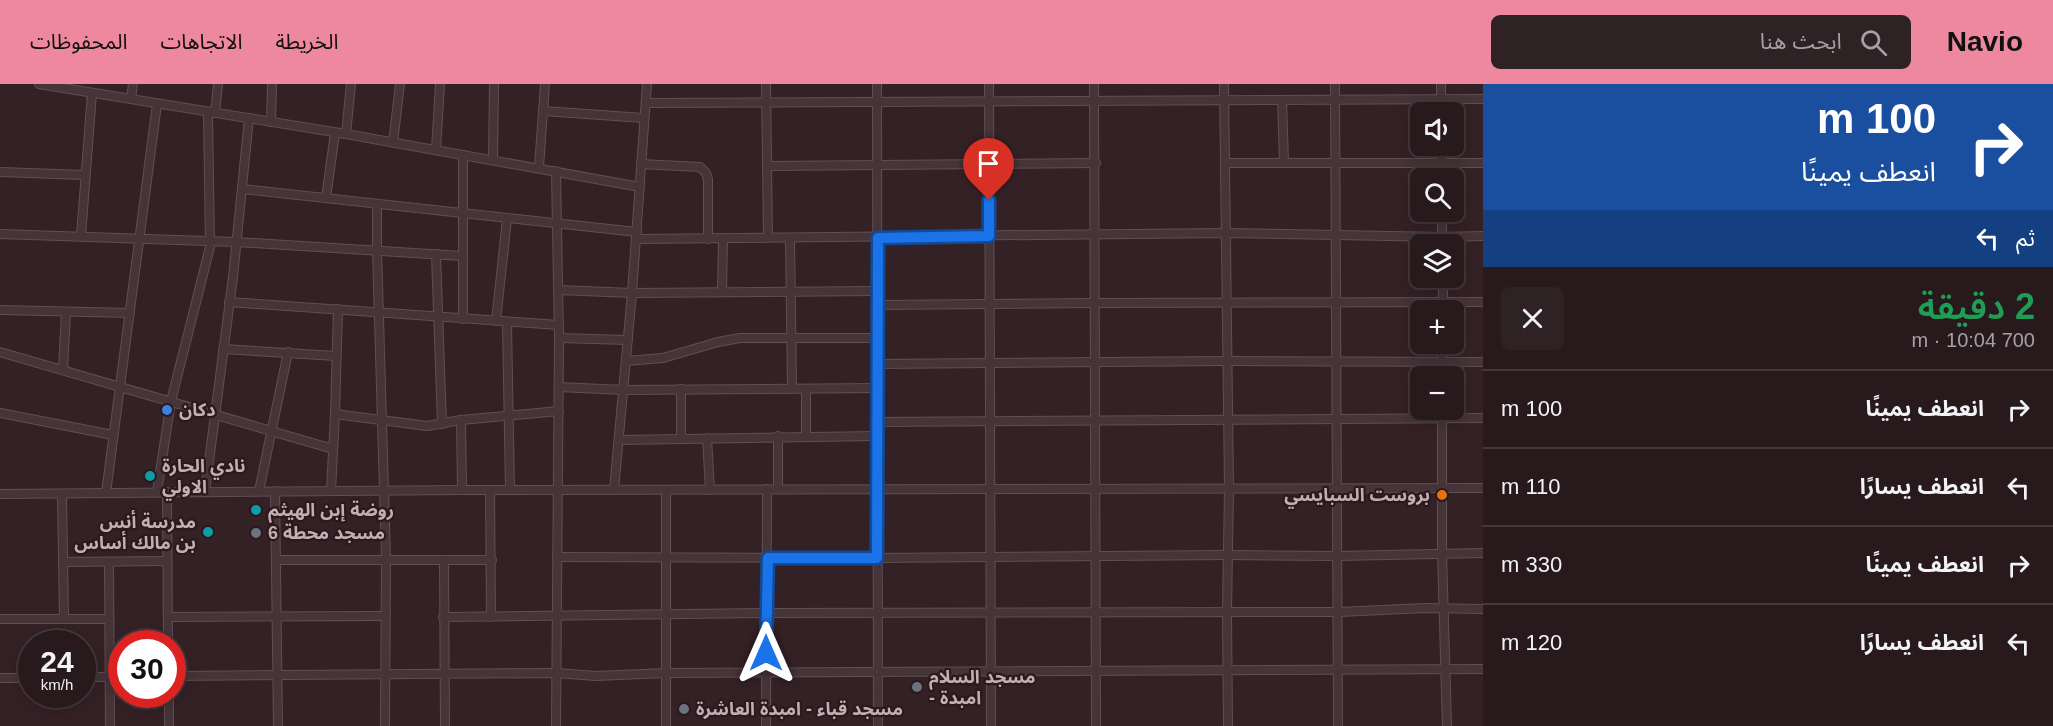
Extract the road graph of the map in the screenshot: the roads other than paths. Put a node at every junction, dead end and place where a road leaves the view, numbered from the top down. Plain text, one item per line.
1 (39, 84) edge
2 (133, 84) edge
3 (218, 84) edge
4 (272, 84) edge
5 (351, 84) edge
6 (400, 84) edge
7 (440, 84) edge
8 (494, 84) edge
9 (544, 84) edge
10 (647, 84) edge
11 (766, 84) edge
12 (877, 84) edge
13 (989, 84) edge
14 (1094, 84) edge
15 (1224, 84) edge
16 (1335, 84) edge
17 (1441, 84) edge
18 (82, 87) edge
19 (92, 93) junction
20 (131, 99) junction
21 (1441, 99) junction
22 (1483, 99) edge
23 (1095, 100) junction
24 (1224, 100) junction
25 (1282, 100) junction
26 (1335, 100) junction
27 (876, 101) junction
28 (990, 101) junction
29 (766, 102) junction
30 (646, 103) junction
31 (158, 104) junction
32 (543, 111) junction
33 (212, 112) junction
34 (249, 118) junction
35 (644, 118) junction
36 (271, 122) junction
37 (335, 133) junction
38 (346, 134) junction
39 (393, 143) junction
40 (436, 150) junction
41 (462, 155) junction
42 (1441, 156) edge
43 (493, 160) junction
44 (1096, 163) junction
45 (1225, 163) junction
46 (1284, 163) junction
47 (1334, 163) junction
48 (1441, 163) junction
49 (1483, 163) edge
50 (641, 164) junction
51 (989, 164) junction
52 (878, 165) junction
53 (768, 166) junction
54 (539, 167) junction
55 (1441, 168) edge
56 (556, 171) junction
57 (0, 172) edge
58 (85, 175) junction
59 (640, 186) junction
60 (242, 189) junction
61 (326, 198) junction
62 (377, 204) junction
63 (462, 214) junction
64 (507, 219) junction
65 (558, 225) junction
66 (1225, 233) junction
67 (0, 234) edge
68 (1095, 234) junction
69 (1335, 235) junction
70 (81, 236) junction
71 (637, 236) junction
72 (989, 236) junction
73 (1483, 236) edge
74 (768, 238) junction
75 (790, 238) junction
76 (878, 238) junction
77 (1464, 238) edge
78 (140, 239) junction
79 (708, 239) junction
80 (723, 239) junction
81 (1410, 239) edge
82 (211, 241) junction
83 (236, 242) junction
84 (376, 250) junction
85 (436, 254) junction
86 (462, 256) junction
87 (559, 290) junction
88 (877, 291) junction
89 (723, 292) junction
90 (791, 292) junction
91 (632, 293) junction
92 (229, 302) junction
93 (1226, 302) junction
94 (1483, 302) edge
95 (989, 303) junction
96 (1095, 303) junction
97 (1335, 303) junction
98 (1464, 304) edge
99 (877, 305) junction
100 (1410, 305) edge
101 (338, 309) junction
102 (0, 310) edge
103 (66, 312) junction
104 (378, 312) junction
105 (129, 313) junction
106 (438, 317) junction
107 (463, 319) junction
108 (496, 321) junction
109 (507, 322) junction
110 (559, 325) junction
111 (559, 338) junction
112 (792, 338) junction
113 (877, 338) junction
114 (628, 340) junction
115 (223, 349) junction
116 (0, 352) edge
117 (288, 352) junction
118 (1442, 354) edge
119 (336, 356) junction
120 (626, 361) junction
121 (1226, 361) junction
122 (1483, 362) edge
123 (989, 363) junction
124 (1095, 363) junction
125 (1336, 363) junction
126 (1442, 363) junction
127 (877, 364) junction
128 (63, 370) junction
129 (119, 387) junction
130 (559, 387) junction
131 (877, 388) junction
132 (681, 389) junction
133 (792, 389) junction
134 (806, 389) junction
135 (624, 390) junction
136 (171, 401) junction
137 (559, 411) junction
138 (0, 413) edge
139 (215, 414) junction
140 (335, 414) junction
141 (507, 414) junction
142 (1410, 416) edge
143 (1464, 416) edge
144 (1483, 418) edge
145 (1228, 419) junction
146 (1336, 419) junction
147 (382, 420) junction
148 (461, 420) junction
149 (1095, 420) junction
150 (1442, 420) edge
151 (991, 421) junction
152 (877, 422) junction
153 (442, 423) junction
154 (272, 430) junction
155 (113, 435) junction
156 (778, 436) junction
157 (807, 436) junction
158 (878, 436) junction
159 (681, 438) junction
160 (707, 438) junction
161 (619, 440) junction
162 (333, 449) junction
163 (1096, 487) junction
164 (1229, 487) junction
165 (990, 488) junction
166 (1336, 488) junction
167 (1442, 488) junction
168 (1483, 488) edge
169 (766, 489) junction
170 (778, 489) junction
171 (876, 489) junction
172 (462, 490) junction
173 (490, 490) junction
174 (510, 490) junction
175 (558, 490) junction
176 (614, 490) junction
177 (666, 490) junction
178 (710, 490) junction
179 (259, 491) junction
180 (275, 491) junction
181 (331, 491) junction
182 (384, 491) junction
183 (157, 492) junction
184 (167, 492) junction
185 (205, 492) junction
186 (106, 493) junction
187 (0, 494) edge
188 (62, 494) junction
189 (1442, 553) junction
190 (1483, 553) edge
191 (1228, 555) junction
192 (1338, 556) junction
193 (557, 557) junction
194 (990, 557) junction
195 (1096, 557) junction
196 (666, 558) junction
197 (768, 558) junction
198 (877, 558) junction
199 (386, 559) junction
200 (276, 560) junction
201 (444, 560) junction
202 (492, 560) junction
203 (167, 561) junction
204 (63, 562) junction
205 (109, 562) junction
206 (1443, 609) junction
207 (1483, 609) edge
208 (1227, 612) junction
209 (1339, 612) junction
210 (766, 614) junction
211 (877, 614) junction
212 (991, 614) junction
213 (1095, 614) junction
214 (557, 615) junction
215 (666, 615) junction
216 (386, 616) junction
217 (168, 617) junction
218 (277, 617) junction
219 (443, 617) junction
220 (491, 617) junction
221 (0, 619) edge
222 (64, 619) junction
223 (109, 619) junction
224 (109, 630) edge
225 (168, 630) edge
226 (1339, 669) junction
227 (1444, 669) junction
228 (1483, 669) edge
229 (1228, 670) junction
230 (991, 671) junction
231 (1096, 671) junction
232 (878, 672) junction
233 (556, 673) junction
234 (666, 673) junction
235 (766, 673) junction
236 (386, 675) junction
237 (444, 675) junction
238 (186, 676) edge
239 (278, 676) junction
240 (0, 678) edge
241 (18, 678) edge
242 (110, 708) edge
243 (169, 708) edge
244 (110, 726) edge
245 (169, 726) edge
246 (278, 726) edge
247 (385, 726) edge
248 (445, 726) edge
249 (556, 726) edge
250 (666, 726) edge
251 (766, 726) edge
252 (878, 726) edge
253 (991, 726) edge
254 (1096, 726) edge
255 (1228, 726) edge
256 (1338, 726) edge
257 (1447, 726) edge

1 - 18 street
2 - 20 street
3 - 33 street
4 - 36 street
5 - 38 street
6 - 39 street
7 - 40 street
8 - 43 street
9 - 32 street
10 - 30 street
11 - 29 street
12 - 27 street
13 - 28 street
14 - 23 street
15 - 24 street
16 - 26 street
17 - 21 street
18 - 19 street
19 - 20 street
19 - 58 street
20 - 31 street
21 - 22 street
21 - 26 street
23 - 24 street
23 - 28 street
23 - 44 street
24 - 25 street
24 - 45 street
25 - 26 street
25 - 46 street
26 - 47 street
27 - 28 street
27 - 29 street
27 - 52 street
28 - 51 street
29 - 30 street
29 - 53 street
30 - 35 street
31 - 33 street
31 - 78 street
32 - 35 street
32 - 54 street
33 - 34 street
33 - 82 street
34 - 36 street
34 - 60 street
35 - 50 street
36 - 37 street
37 - 38 street
37 - 61 street
38 - 39 street
39 - 40 street
40 - 41 street
41 - 43 street
41 - 63 street
42 - 48 street
43 - 54 street
44 - 51 street
44 - 68 street
45 - 46 street
45 - 66 street
46 - 47 street
47 - 48 street
47 - 69 street
48 - 49 street
48 - 55 street
50 - 59 street
50 - 79 street
51 - 52 street
51 - 72 street
52 - 53 street
52 - 76 street
53 - 74 street
54 - 56 street
56 - 59 street
56 - 65 street
57 - 58 street
58 - 70 street
59 - 71 street
60 - 61 street
60 - 83 street
61 - 62 street
62 - 63 street
62 - 84 street
63 - 64 street
63 - 86 street
64 - 65 street
64 - 108 street
65 - 71 street
65 - 87 street
66 - 68 street
66 - 69 street
66 - 93 street
67 - 70 street
68 - 72 street
68 - 96 street
69 - 81 street
69 - 97 street
70 - 78 street
71 - 79 street
71 - 91 street
72 - 76 street
72 - 95 street
73 - 77 street
74 - 75 street
74 - 80 street
75 - 76 street
75 - 90 street
76 - 88 street
78 - 82 street
78 - 105 street
79 - 80 street
80 - 89 street
82 - 83 street
82 - 136 street
83 - 84 street
83 - 92 street
84 - 85 street
84 - 104 street
85 - 86 street
85 - 106 street
86 - 107 street
87 - 91 street
87 - 110 street
88 - 90 street
88 - 99 street
89 - 90 street
89 - 91 street
90 - 112 street
91 - 114 street
92 - 101 street
92 - 115 street
93 - 96 street
93 - 97 street
93 - 121 street
94 - 98 street
95 - 96 street
95 - 99 street
95 - 123 street
96 - 124 street
97 - 100 street
97 - 125 street
99 - 113 street
101 - 104 street
101 - 119 street
102 - 103 street
103 - 105 street
103 - 128 street
104 - 106 street
104 - 147 street
105 - 129 street
106 - 107 street
106 - 153 street
107 - 108 street
108 - 109 street
109 - 110 street
109 - 141 street
110 - 111 street
111 - 114 street
111 - 130 street
112 - 113 street
112 - 120 street
112 - 133 street
113 - 127 street
114 - 120 street
115 - 117 street
115 - 139 street
116 - 128 street
117 - 119 street
117 - 154 street
118 - 126 street
119 - 140 street
120 - 135 street
121 - 124 street
121 - 125 street
121 - 145 street
122 - 126 street
123 - 124 street
123 - 127 street
123 - 151 street
124 - 149 street
125 - 126 street
125 - 146 street
127 - 131 street
128 - 129 street
129 - 136 street
129 - 155 street
130 - 135 street
130 - 137 street
131 - 134 street
131 - 152 street
132 - 133 street
132 - 135 street
132 - 159 street
133 - 134 street
134 - 157 street
135 - 161 street
136 - 139 street
136 - 183 street
137 - 141 street
137 - 175 street
138 - 155 street
139 - 154 street
139 - 185 street
140 - 147 street
140 - 162 street
141 - 148 street
141 - 174 street
142 - 146 street
143 - 144 street
145 - 146 street
145 - 149 street
145 - 164 street
146 - 166 street
147 - 153 street
147 - 182 street
148 - 153 street
148 - 172 street
149 - 151 street
149 - 163 street
150 - 167 street
151 - 152 street
151 - 165 street
152 - 158 street
154 - 162 street
154 - 179 street
155 - 186 street
156 - 157 street
156 - 160 street
156 - 170 street
157 - 158 street
158 - 171 street
159 - 160 street
159 - 161 street
160 - 178 street
161 - 176 street
162 - 181 street
163 - 164 street
163 - 165 street
163 - 195 street
164 - 166 street
164 - 191 street
165 - 171 street
165 - 194 street
166 - 167 street
166 - 192 street
167 - 168 street
167 - 189 street
169 - 170 street
169 - 178 street
169 - 197 street
170 - 171 street
171 - 198 street
172 - 173 street
172 - 182 street
173 - 174 street
173 - 202 street
174 - 175 street
175 - 176 street
175 - 193 street
176 - 177 street
177 - 178 street
177 - 196 street
179 - 180 street
179 - 185 street
180 - 181 street
180 - 200 street
181 - 182 street
182 - 199 street
183 - 184 street
183 - 186 street
184 - 185 street
184 - 203 street
186 - 188 street
187 - 188 street
188 - 204 street
189 - 190 street
189 - 192 street
189 - 206 street
191 - 192 street
191 - 195 street
191 - 208 street
192 - 209 street
193 - 196 street
193 - 214 street
194 - 195 street
194 - 198 street
194 - 212 street
195 - 213 street
196 - 197 street
196 - 215 street
197 - 198 street
197 - 210 street
198 - 211 street
199 - 200 street
199 - 201 street
199 - 216 street
200 - 218 street
201 - 202 street
201 - 219 street
202 - 220 street
203 - 205 street
203 - 217 street
204 - 205 street
204 - 222 street
205 - 223 street
206 - 207 street
206 - 209 street
206 - 227 street
208 - 209 street
208 - 213 street
208 - 229 street
209 - 226 street
210 - 211 street
210 - 215 street
210 - 235 street
211 - 212 street
211 - 232 street
212 - 213 street
212 - 230 street
213 - 231 street
214 - 215 street
214 - 220 street
214 - 233 street
215 - 234 street
216 - 218 street
216 - 236 street
217 - 218 street
217 - 225 street
218 - 239 street
219 - 220 street
219 - 237 street
221 - 222 street
222 - 223 street
223 - 224 street
226 - 227 street
226 - 229 street
226 - 256 street
227 - 228 street
227 - 257 street
229 - 231 street
229 - 255 street
230 - 231 street
230 - 232 street
230 - 253 street
231 - 254 street
232 - 235 street
232 - 252 street
233 - 234 street
233 - 237 street
233 - 249 street
234 - 235 street
234 - 250 street
235 - 251 street
236 - 237 street
236 - 239 street
236 - 247 street
237 - 248 street
238 - 239 street
239 - 246 street
240 - 241 street
242 - 244 street
243 - 245 street

